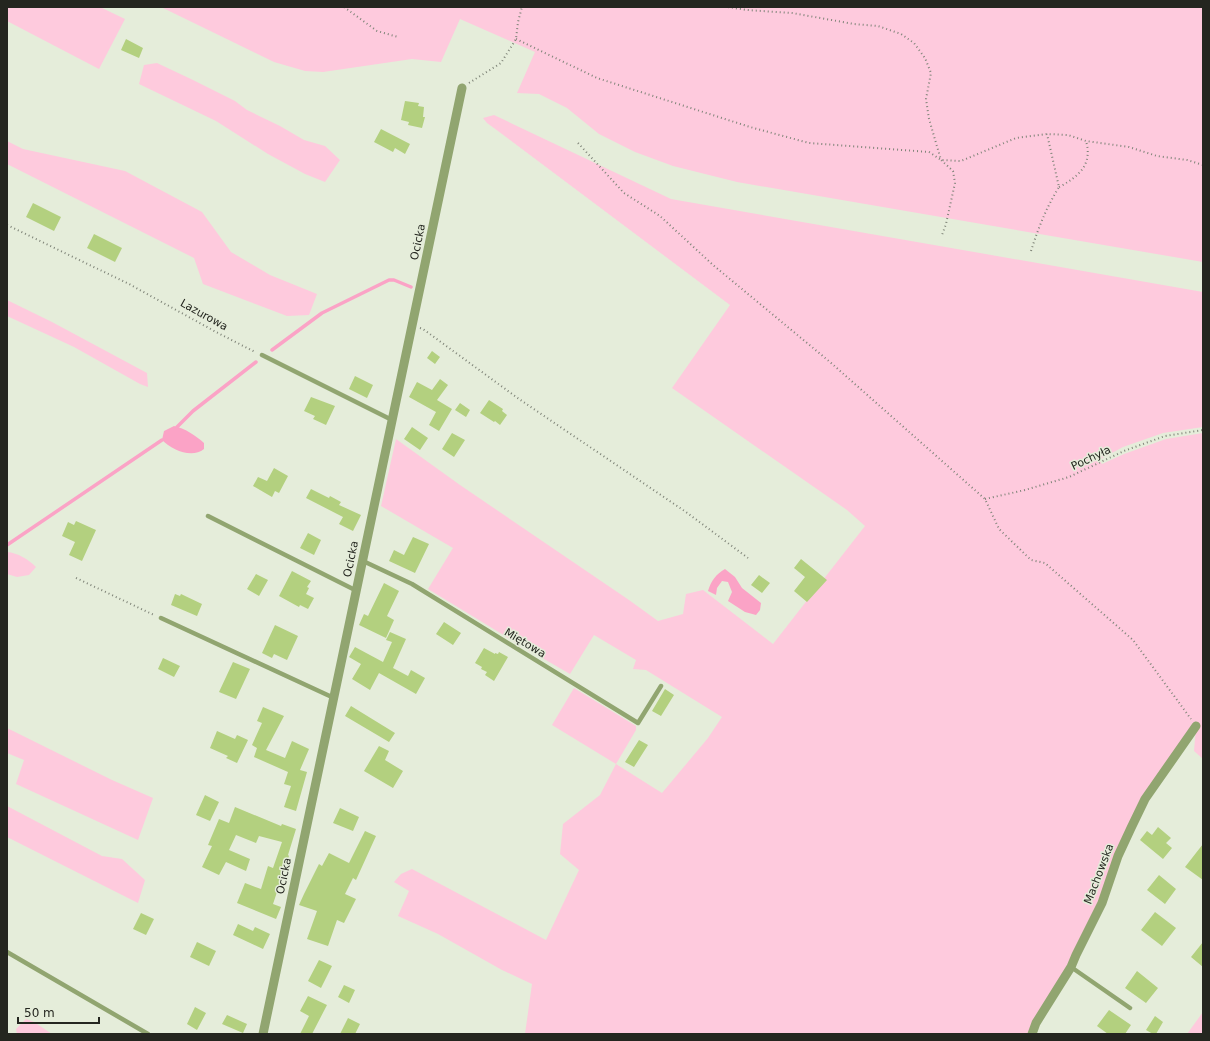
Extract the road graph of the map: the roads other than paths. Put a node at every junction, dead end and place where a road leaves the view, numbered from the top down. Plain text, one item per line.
1 (462, 88) road end
2 (262, 356) road end
3 (392, 420) junction
4 (208, 516) dead end
5 (363, 561) junction
6 (357, 591) junction
7 (161, 618) road end
8 (661, 686) dead end
9 (334, 698) junction
10 (1196, 726) road end
11 (7, 952) edge
12 (1071, 967) junction
13 (1130, 1008) dead end
14 (148, 1034) edge
15 (263, 1034) edge
16 (1032, 1034) edge

1 - 3 street, Ocicka
2 - 3 lane
3 - 5 street, Ocicka
4 - 6 lane
5 - 6 street, Ocicka
5 - 8 lane, Miętowa
6 - 9 street, Ocicka
7 - 9 lane
9 - 15 street, Ocicka
10 - 12 street, Machowska
11 - 14 lane
12 - 13 lane
12 - 16 street, Machowska

